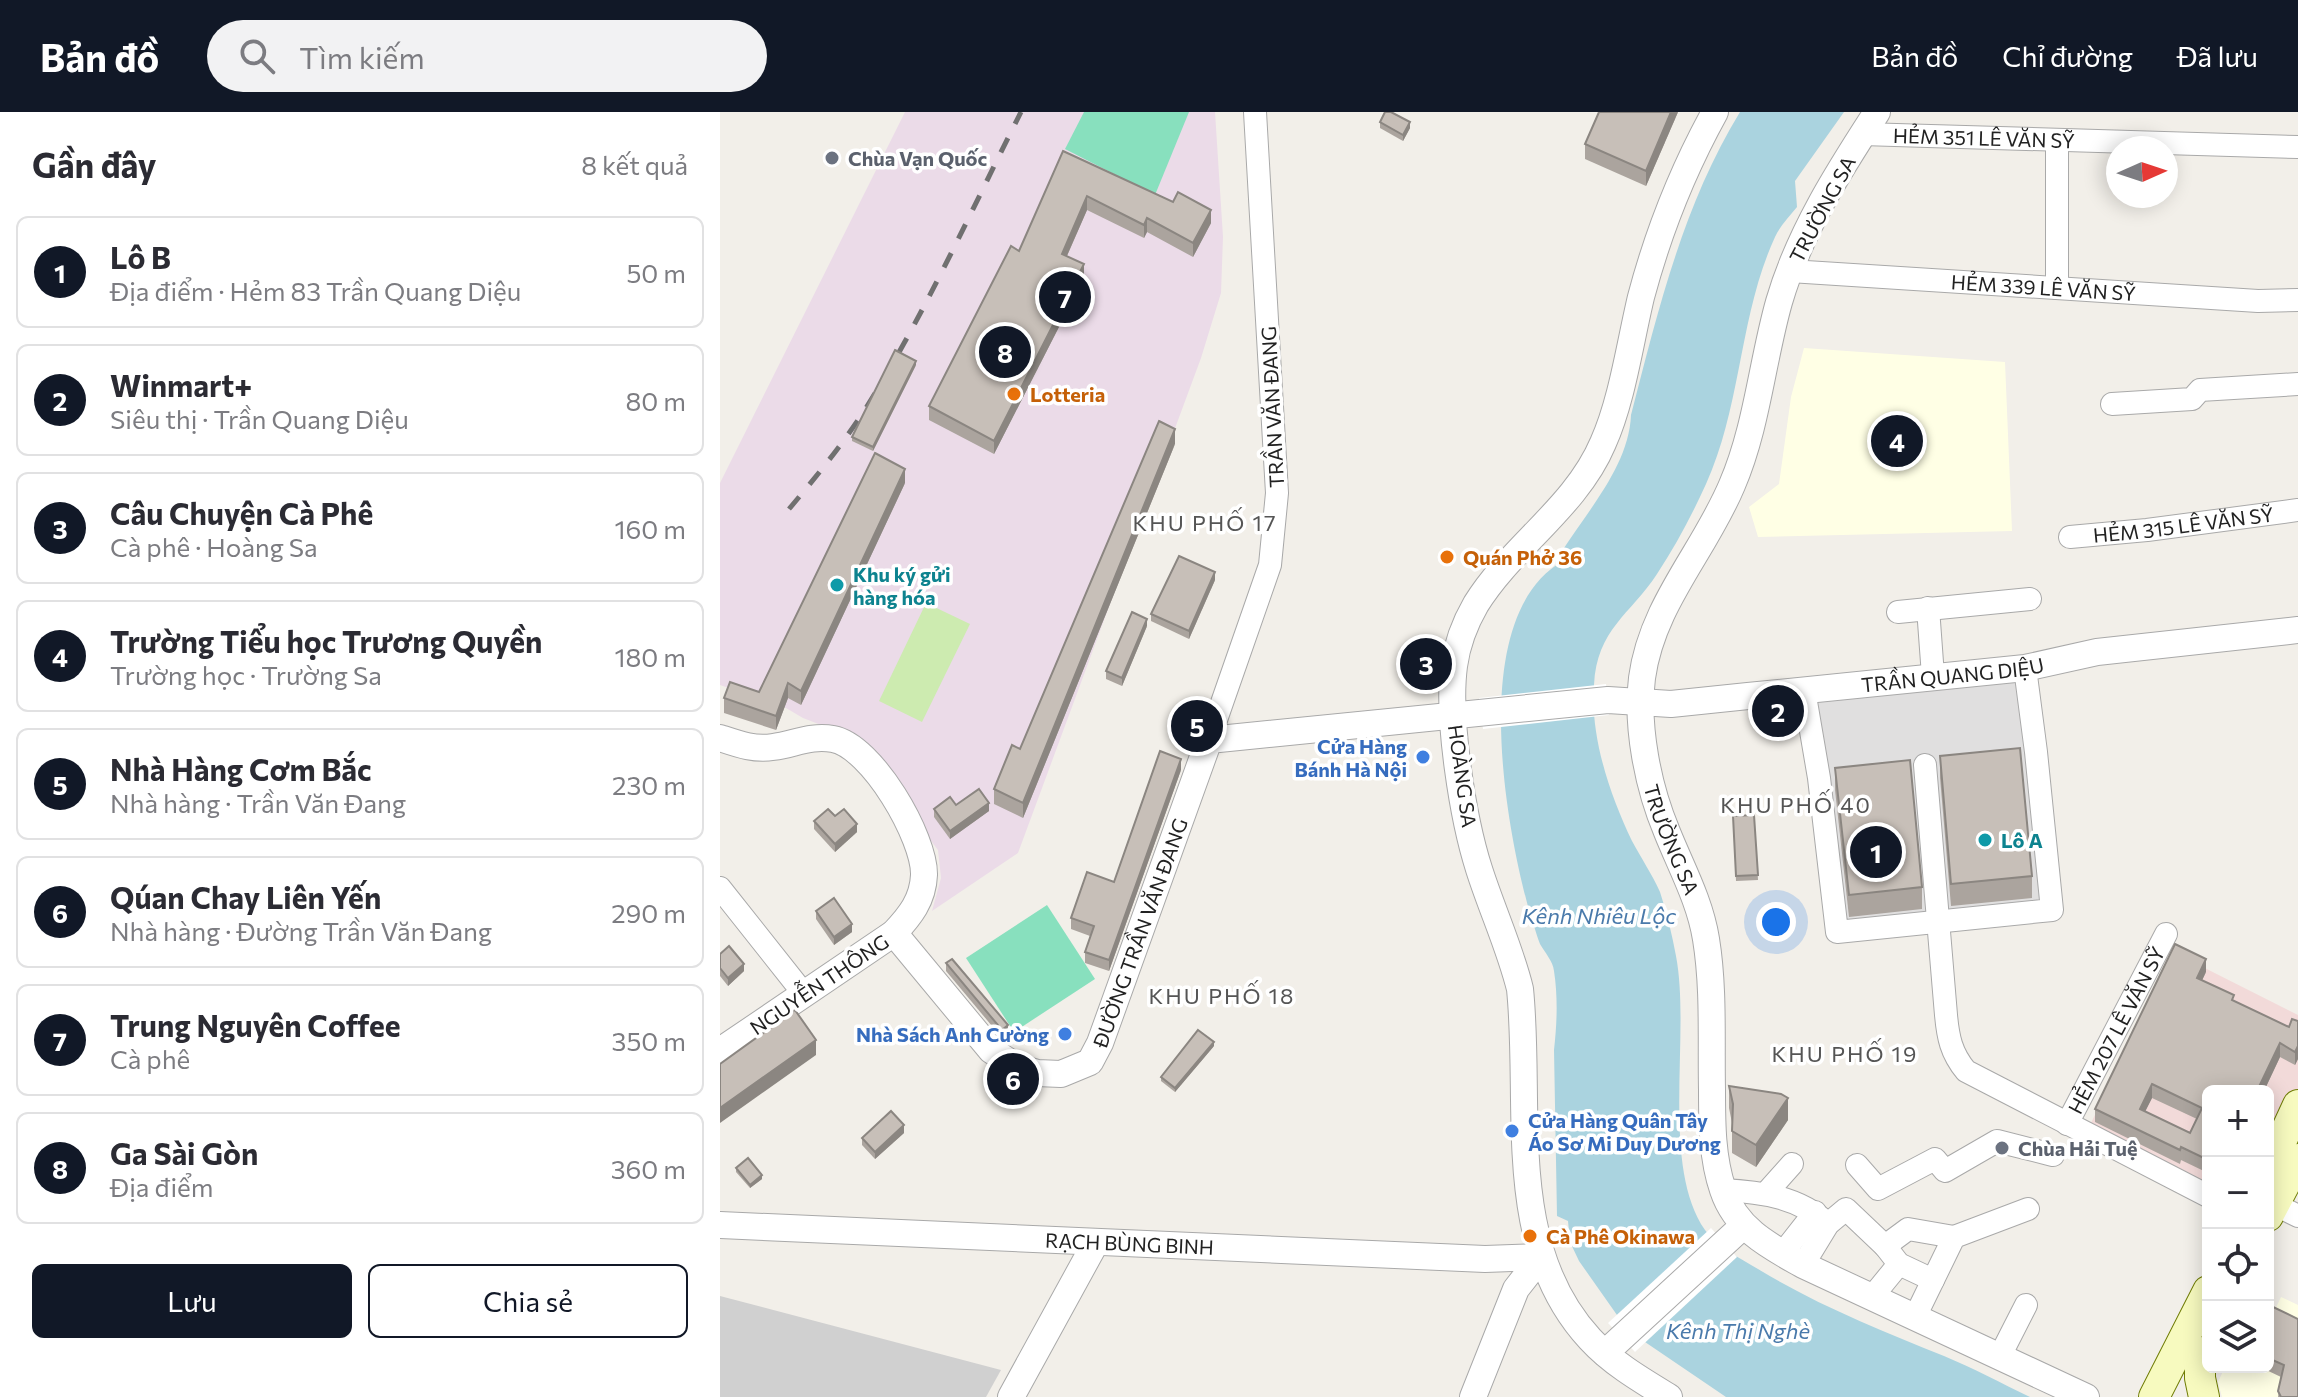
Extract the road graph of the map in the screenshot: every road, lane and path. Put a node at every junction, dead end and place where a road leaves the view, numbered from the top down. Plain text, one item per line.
1 (1255, 112) edge
2 (1715, 112) edge
3 (1877, 112) edge
4 (1862, 134) junction
5 (2057, 141) junction
6 (2298, 147) edge
7 (1790, 271) junction
8 (2057, 288) junction
9 (2298, 300) edge
10 (2298, 384) edge
11 (2112, 404) dead end
12 (2298, 510) edge
13 (2070, 537) dead end
14 (2030, 599) dead end
15 (1928, 608) junction
16 (1898, 612) dead end
17 (2298, 630) edge
18 (2025, 668) junction
19 (1933, 676) junction
20 (1804, 690) junction
21 (1641, 702) junction
22 (1454, 717) junction
23 (720, 738) edge
24 (1209, 740) junction
25 (2036, 752) junction
26 (2009, 755) edge
27 (1953, 762) edge
28 (720, 888) edge
29 (1938, 922) junction
30 (894, 933) junction
31 (2166, 934) dead end
32 (804, 994) junction
33 (720, 1051) edge
34 (2298, 1105) edge
35 (2067, 1124) junction
36 (2053, 1155) dead end
37 (2274, 1157) edge
38 (2298, 1159) edge
39 (1792, 1164) dead end
40 (1857, 1165) dead end
41 (1723, 1190) junction
42 (1767, 1192) junction
43 (2202, 1193) edge
44 (2028, 1209) dead end
45 (2280, 1212) edge
46 (1822, 1218) junction
47 (720, 1225) edge
48 (1734, 1235) junction
49 (1954, 1237) junction
50 (1096, 1242) junction
51 (1892, 1255) junction
52 (1541, 1257) junction
53 (1793, 1260) junction
54 (1933, 1280) junction
55 (1872, 1297) junction
56 (2203, 1301) edge
57 (2026, 1305) dead end
58 (1915, 1317) junction
59 (1613, 1346) junction
60 (2202, 1348) edge
61 (1999, 1358) junction
62 (2202, 1361) edge
63 (1011, 1397) edge
64 (1473, 1397) edge
65 (1669, 1397) edge
66 (2086, 1397) edge
67 (2154, 1397) edge
68 (2178, 1397) edge
69 (2204, 1397) edge

1 - 24 street, TRẦN VĂN ÐANG
2 - 22 street, HOÀNG SA
3 - 4 street, TRƯỜNG SA
4 - 5 street, HẺM 351 LÊ VĂN SỸ
4 - 7 street, TRƯỜNG SA
5 - 6 street, HẺM 351 LÊ VĂN SỸ
5 - 8 street
7 - 8 street, HẺM 339 LÊ VĂN SỸ
7 - 21 street, TRƯỜNG SA
8 - 9 street, HẺM 339 LÊ VĂN SỸ
10 - 11 street
12 - 13 street, HẺM 315 LÊ VĂN SỸ
14 - 15 street
15 - 16 street
15 - 19 street
17 - 18 street, TRẦN QUANG DIỆU
18 - 19 street, TRẦN QUANG DIỆU
18 - 25 street
19 - 20 street, TRẦN QUANG DIỆU
20 - 21 street, TRẦN QUANG DIỆU
20 - 29 street
21 - 22 street, TRẦN QUANG DIỆU
21 - 41 street, TRƯỜNG SA
22 - 24 street
22 - 52 street, HOÀNG SA
23 - 30 street, NGUYỄN THÔNG
24 - 30 street, ĐƯỜNG TRẦN VĂN ĐANG
25 - 26 street
25 - 29 street
27 - 29 street
28 - 32 street
29 - 35 street, HẺM 207 LÊ VĂN SỸ
30 - 32 street, NGUYỄN THÔNG
31 - 35 street, HẺM 207 LÊ VĂN SỸ
32 - 33 street, NGUYỄN THÔNG
34 - 37 main road
35 - 43 street, HẺM 207 LÊ VĂN SỸ
36 - 40 street
38 - 45 main road
39 - 42 street
41 - 42 street
41 - 48 street, TRƯỜNG SA
42 - 46 street
44 - 49 street
46 - 51 street
46 - 53 street
47 - 50 street, RẠCH BÙNG BINH
48 - 53 street, TRƯỜNG SA
48 - 59 street
49 - 51 street
49 - 54 street
50 - 52 street, RẠCH BÙNG BINH
50 - 63 street
51 - 54 street
51 - 55 street
52 - 59 street, HOÀNG SA
52 - 64 street
53 - 55 street, TRƯỜNG SA
54 - 58 street
55 - 58 street, TRƯỜNG SA
56 - 67 main road
57 - 61 street
58 - 61 street, TRƯỜNG SA
59 - 65 street, HOÀNG SA
60 - 68 main road
61 - 66 street, TRƯỜNG SA
62 - 69 main road

